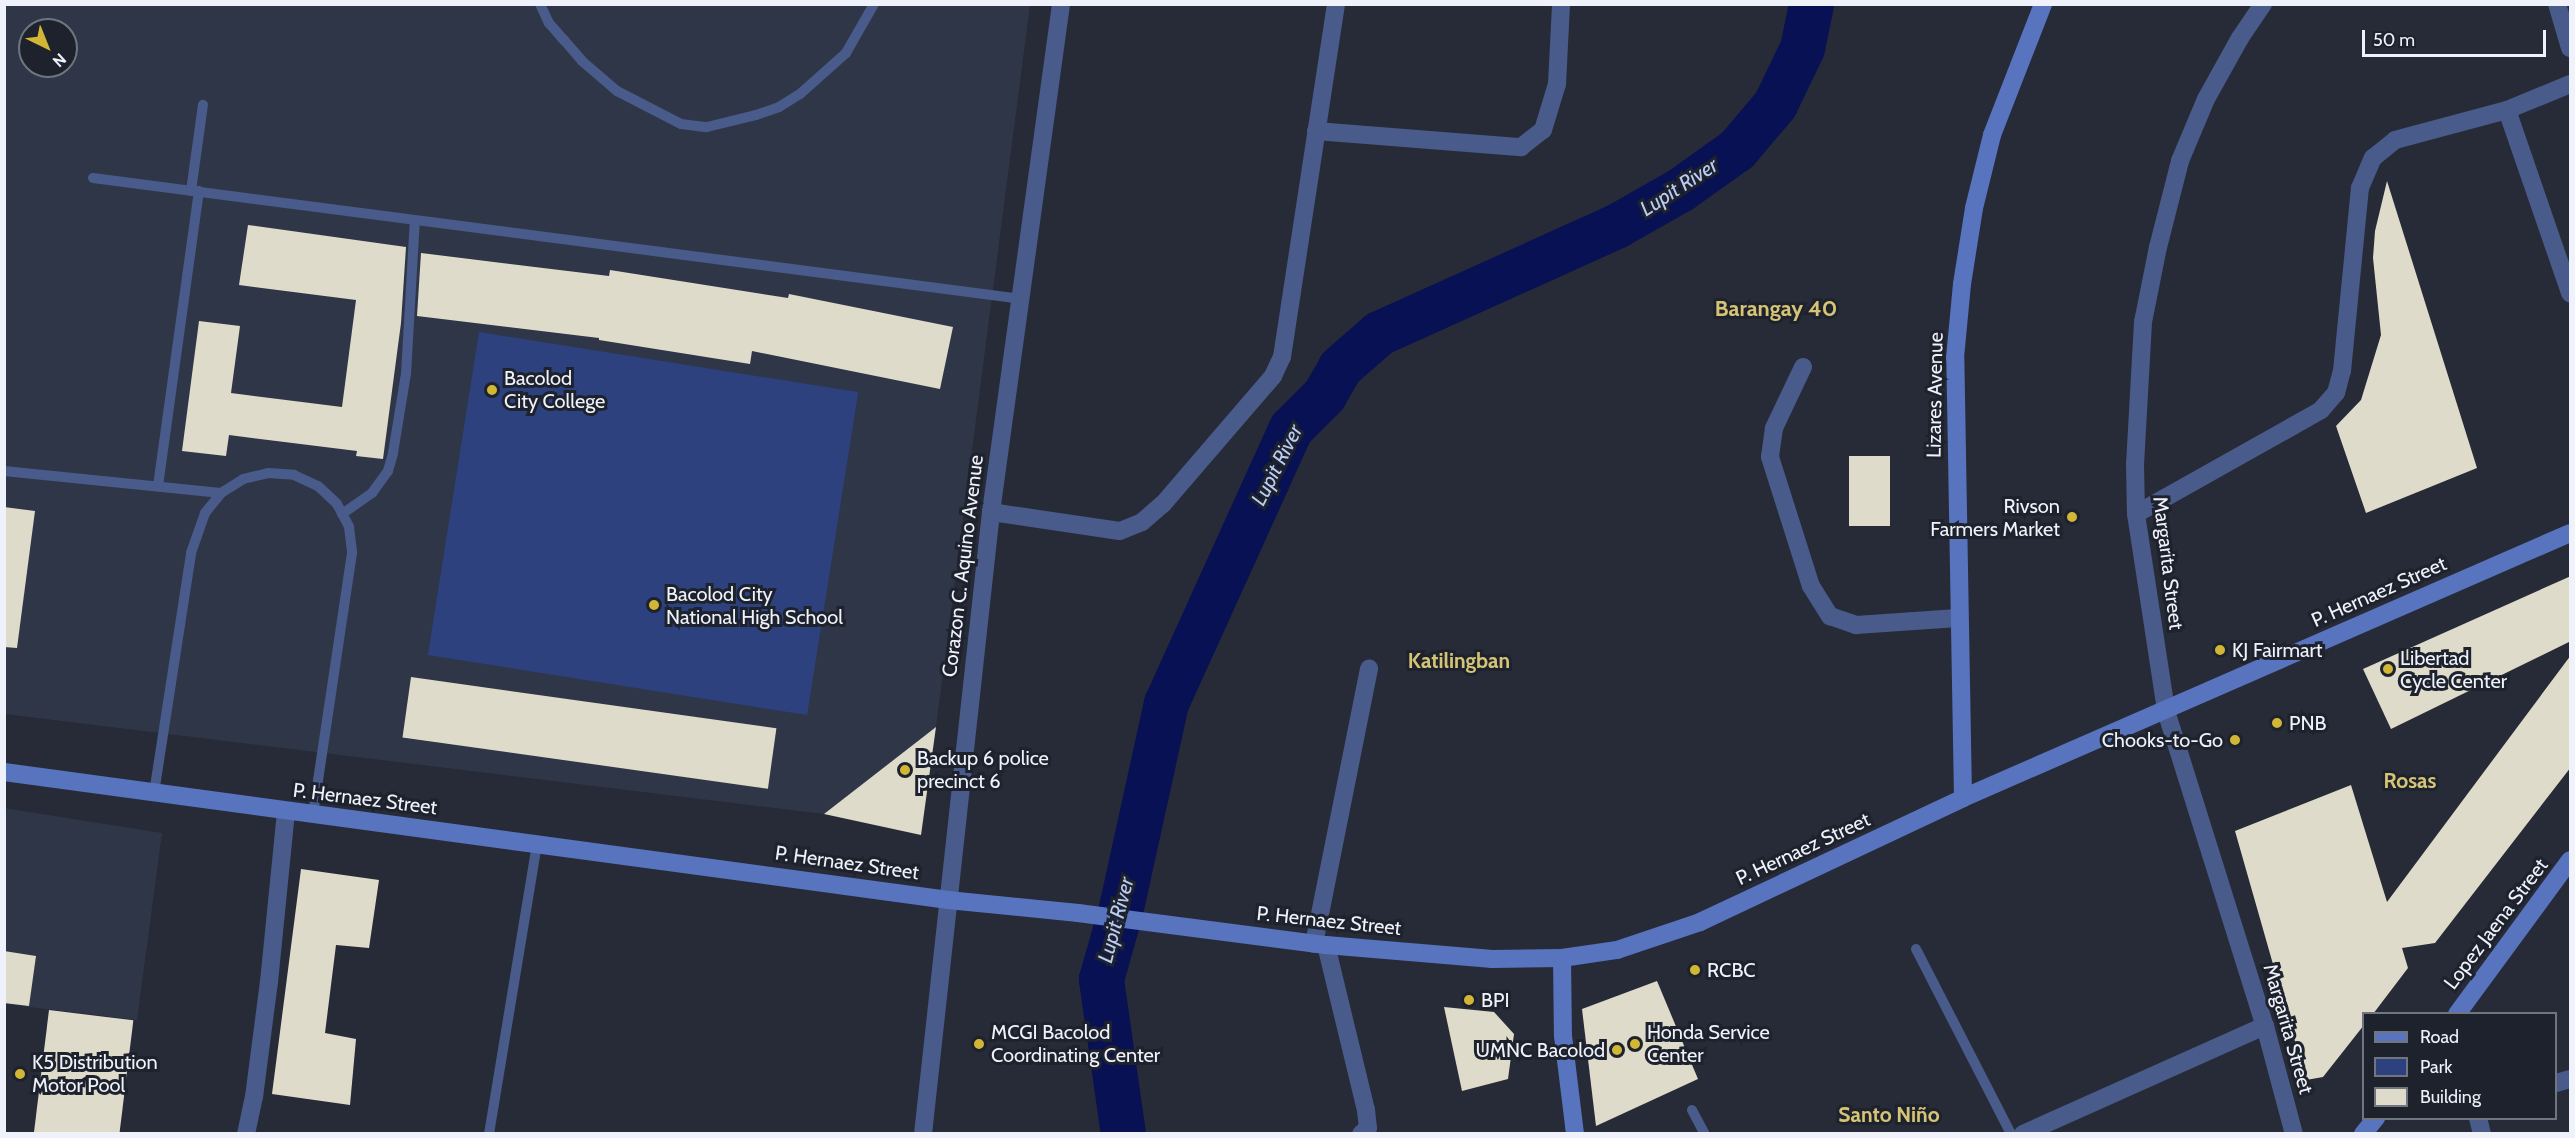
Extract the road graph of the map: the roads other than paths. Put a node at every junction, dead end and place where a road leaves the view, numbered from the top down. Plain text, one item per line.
1 (540, 4) edge
2 (874, 4) edge
3 (1061, 4) edge
4 (1336, 4) edge
5 (1561, 4) edge
6 (2043, 4) edge
7 (2263, 4) edge
8 (2557, 4) edge
9 (2571, 48) edge
10 (2571, 84) edge
11 (203, 105) dead end
12 (2507, 110) junction
13 (1317, 131) junction
14 (93, 178) dead end
15 (195, 191) junction
16 (415, 220) junction
17 (2571, 294) edge
18 (1022, 299) junction
19 (1803, 367) dead end
20 (4, 471) edge
21 (158, 486) junction
22 (221, 493) junction
23 (991, 512) junction
24 (342, 514) junction
25 (2136, 514) junction
26 (2571, 533) edge
27 (1958, 618) junction
28 (1369, 668) dead end
29 (2166, 711) junction
30 (4, 772) edge
31 (154, 793) junction
32 (1963, 798) junction
33 (286, 812) junction
34 (313, 813) junction
35 (537, 843) junction
36 (2570, 862) edge
37 (948, 900) junction
38 (1320, 944) junction
39 (1916, 949) dead end
40 (1563, 958) junction
41 (2458, 1012) edge
42 (2265, 1026) junction
43 (1692, 1110) dead end
44 (2375, 1120) edge
45 (246, 1134) edge
46 (489, 1134) edge
47 (923, 1134) edge
48 (1361, 1134) edge
49 (1575, 1134) edge
50 (1705, 1134) edge
51 (2011, 1134) edge
52 (2023, 1134) edge
53 (2294, 1134) edge
54 (2363, 1134) edge

1 - 2 lane
3 - 18 street, Corazon C. Aquino Avenue
4 - 13 street
5 - 13 street
6 - 27 main road, Lizares Avenue
7 - 25 street, Margarita Street
8 - 9 street
10 - 12 street
11 - 15 lane
12 - 17 street
12 - 25 street
13 - 23 street
14 - 15 lane
15 - 16 lane
15 - 21 lane
16 - 18 lane
16 - 24 lane
18 - 23 street, Corazon C. Aquino Avenue
19 - 27 street
20 - 21 lane
21 - 22 lane
22 - 24 lane
22 - 31 lane
23 - 37 street, Corazon C. Aquino Avenue
24 - 34 lane
25 - 29 street, Margarita Street
26 - 29 main road, P. Hernaez Street
27 - 32 main road, Lizares Avenue
28 - 38 street
29 - 32 main road, P. Hernaez Street
29 - 42 street, Margarita Street
30 - 31 main road, P. Hernaez Street
31 - 33 main road, P. Hernaez Street
32 - 40 main road, P. Hernaez Street
33 - 34 main road, P. Hernaez Street
33 - 45 street
34 - 35 main road, P. Hernaez Street
35 - 37 main road, P. Hernaez Street
35 - 46 lane
36 - 41 main road, Lopez Jaena Street
37 - 38 main road, P. Hernaez Street
37 - 47 street, Corazon C. Aquino Avenue
38 - 40 main road, P. Hernaez Street
38 - 48 street
39 - 51 lane
40 - 49 main road
42 - 52 street
42 - 53 street, Margarita Street
43 - 50 lane
44 - 54 main road

